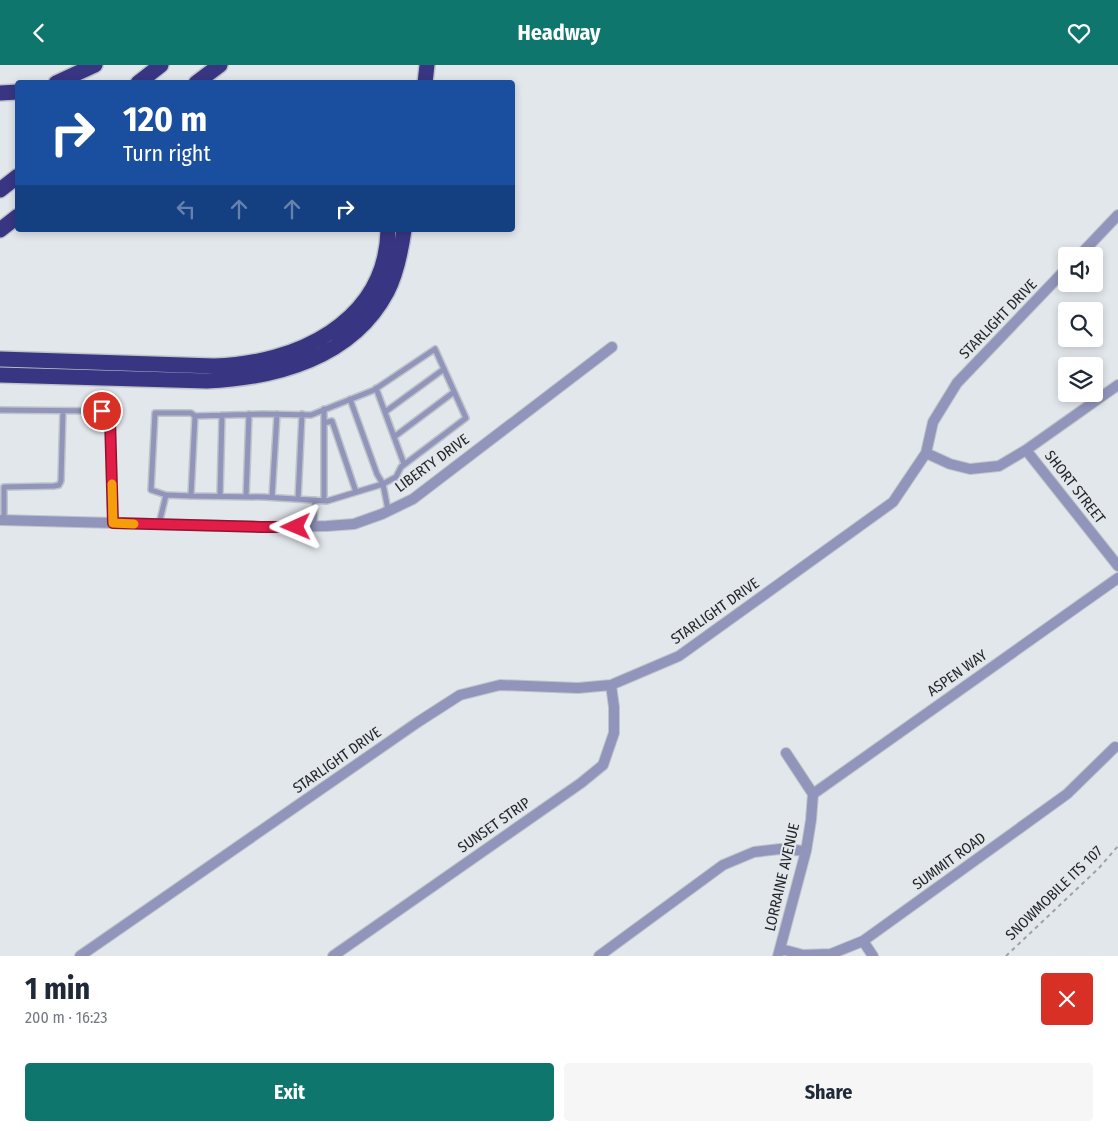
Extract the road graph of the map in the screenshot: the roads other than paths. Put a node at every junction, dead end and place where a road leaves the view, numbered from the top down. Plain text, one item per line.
1 (95, 65) edge
2 (161, 65) edge
3 (220, 65) edge
4 (427, 65) edge
5 (62, 80) edge
6 (142, 80) edge
7 (200, 80) edge
8 (425, 80) edge
9 (15, 92) edge
10 (0, 93) edge
11 (15, 178) edge
12 (0, 190) edge
13 (15, 218) edge
14 (1114, 219) edge
15 (15, 227) edge
16 (0, 230) edge
17 (1118, 231) edge
18 (388, 232) edge
19 (404, 232) edge
20 (0, 237) edge
21 (1087, 247) edge
22 (1058, 277) edge
23 (612, 347) dead end
24 (0, 359) edge
25 (444, 369) junction
26 (0, 375) edge
27 (1118, 385) edge
28 (376, 389) junction
29 (454, 392) junction
30 (350, 399) junction
31 (324, 409) junction
32 (0, 410) edge
33 (63, 411) junction
34 (384, 412) junction
35 (249, 414) junction
36 (277, 414) junction
37 (302, 414) junction
38 (222, 415) junction
39 (195, 416) junction
40 (324, 423) junction
41 (394, 437) junction
42 (1026, 450) junction
43 (926, 453) junction
44 (404, 464) junction
45 (384, 484) junction
46 (2, 487) edge
47 (356, 492) junction
48 (166, 495) junction
49 (191, 496) junction
50 (220, 497) junction
51 (246, 497) junction
52 (272, 497) junction
53 (298, 499) junction
54 (315, 500) junction
55 (324, 501) junction
56 (388, 511) junction
57 (2, 520) edge
58 (113, 523) junction
59 (159, 524) junction
60 (314, 527) junction
61 (1118, 566) edge
62 (1118, 577) edge
63 (611, 685) junction
64 (1115, 747) dead end
65 (786, 753) dead end
66 (813, 794) junction
67 (806, 851) junction
68 (863, 941) junction
69 (780, 952) edge
70 (80, 956) edge
71 (333, 956) edge
72 (600, 956) edge
73 (873, 956) edge

1 - 5 highway
2 - 6 highway
3 - 7 highway
4 - 8 highway
9 - 10 highway
11 - 12 highway
13 - 16 highway
14 - 17 street
14 - 21 street
15 - 20 highway
18 - 24 highway
19 - 26 highway
22 - 43 street, STARLIGHT DRIVE
23 - 56 street, LIBERTY DRIVE
25 - 28 lane
25 - 29 lane
25 - 34 lane
27 - 42 street
28 - 30 lane
28 - 34 lane
29 - 41 lane
29 - 44 lane
30 - 31 lane
30 - 45 lane
31 - 37 lane
31 - 40 lane
32 - 33 lane
33 - 46 lane
33 - 58 lane
34 - 41 lane
35 - 36 lane
35 - 38 lane
35 - 51 lane
36 - 37 lane
36 - 52 lane
37 - 53 lane
38 - 39 lane
38 - 50 lane
39 - 48 lane
39 - 49 lane
40 - 47 lane
40 - 55 lane
41 - 44 lane
42 - 43 street
42 - 61 street, SHORT STREET
43 - 63 street, STARLIGHT DRIVE
44 - 45 lane
45 - 47 lane
45 - 56 lane
46 - 57 lane
47 - 55 lane
48 - 49 lane
48 - 59 lane
49 - 50 lane
50 - 51 lane
51 - 52 lane
52 - 53 lane
53 - 54 lane
54 - 55 lane
54 - 60 lane
56 - 60 street, LIBERTY DRIVE
57 - 58 street, LIBERTY DRIVE
58 - 59 street, LIBERTY DRIVE
59 - 60 street, LIBERTY DRIVE
62 - 66 street, ASPEN WAY
63 - 70 street, STARLIGHT DRIVE
63 - 71 street, SUNSET STRIP
64 - 68 street, SUMMIT ROAD
65 - 66 street
66 - 67 street, LORRAINE AVENUE
67 - 69 street, LORRAINE AVENUE
67 - 72 street
68 - 69 street, SUMMIT ROAD
68 - 73 street

